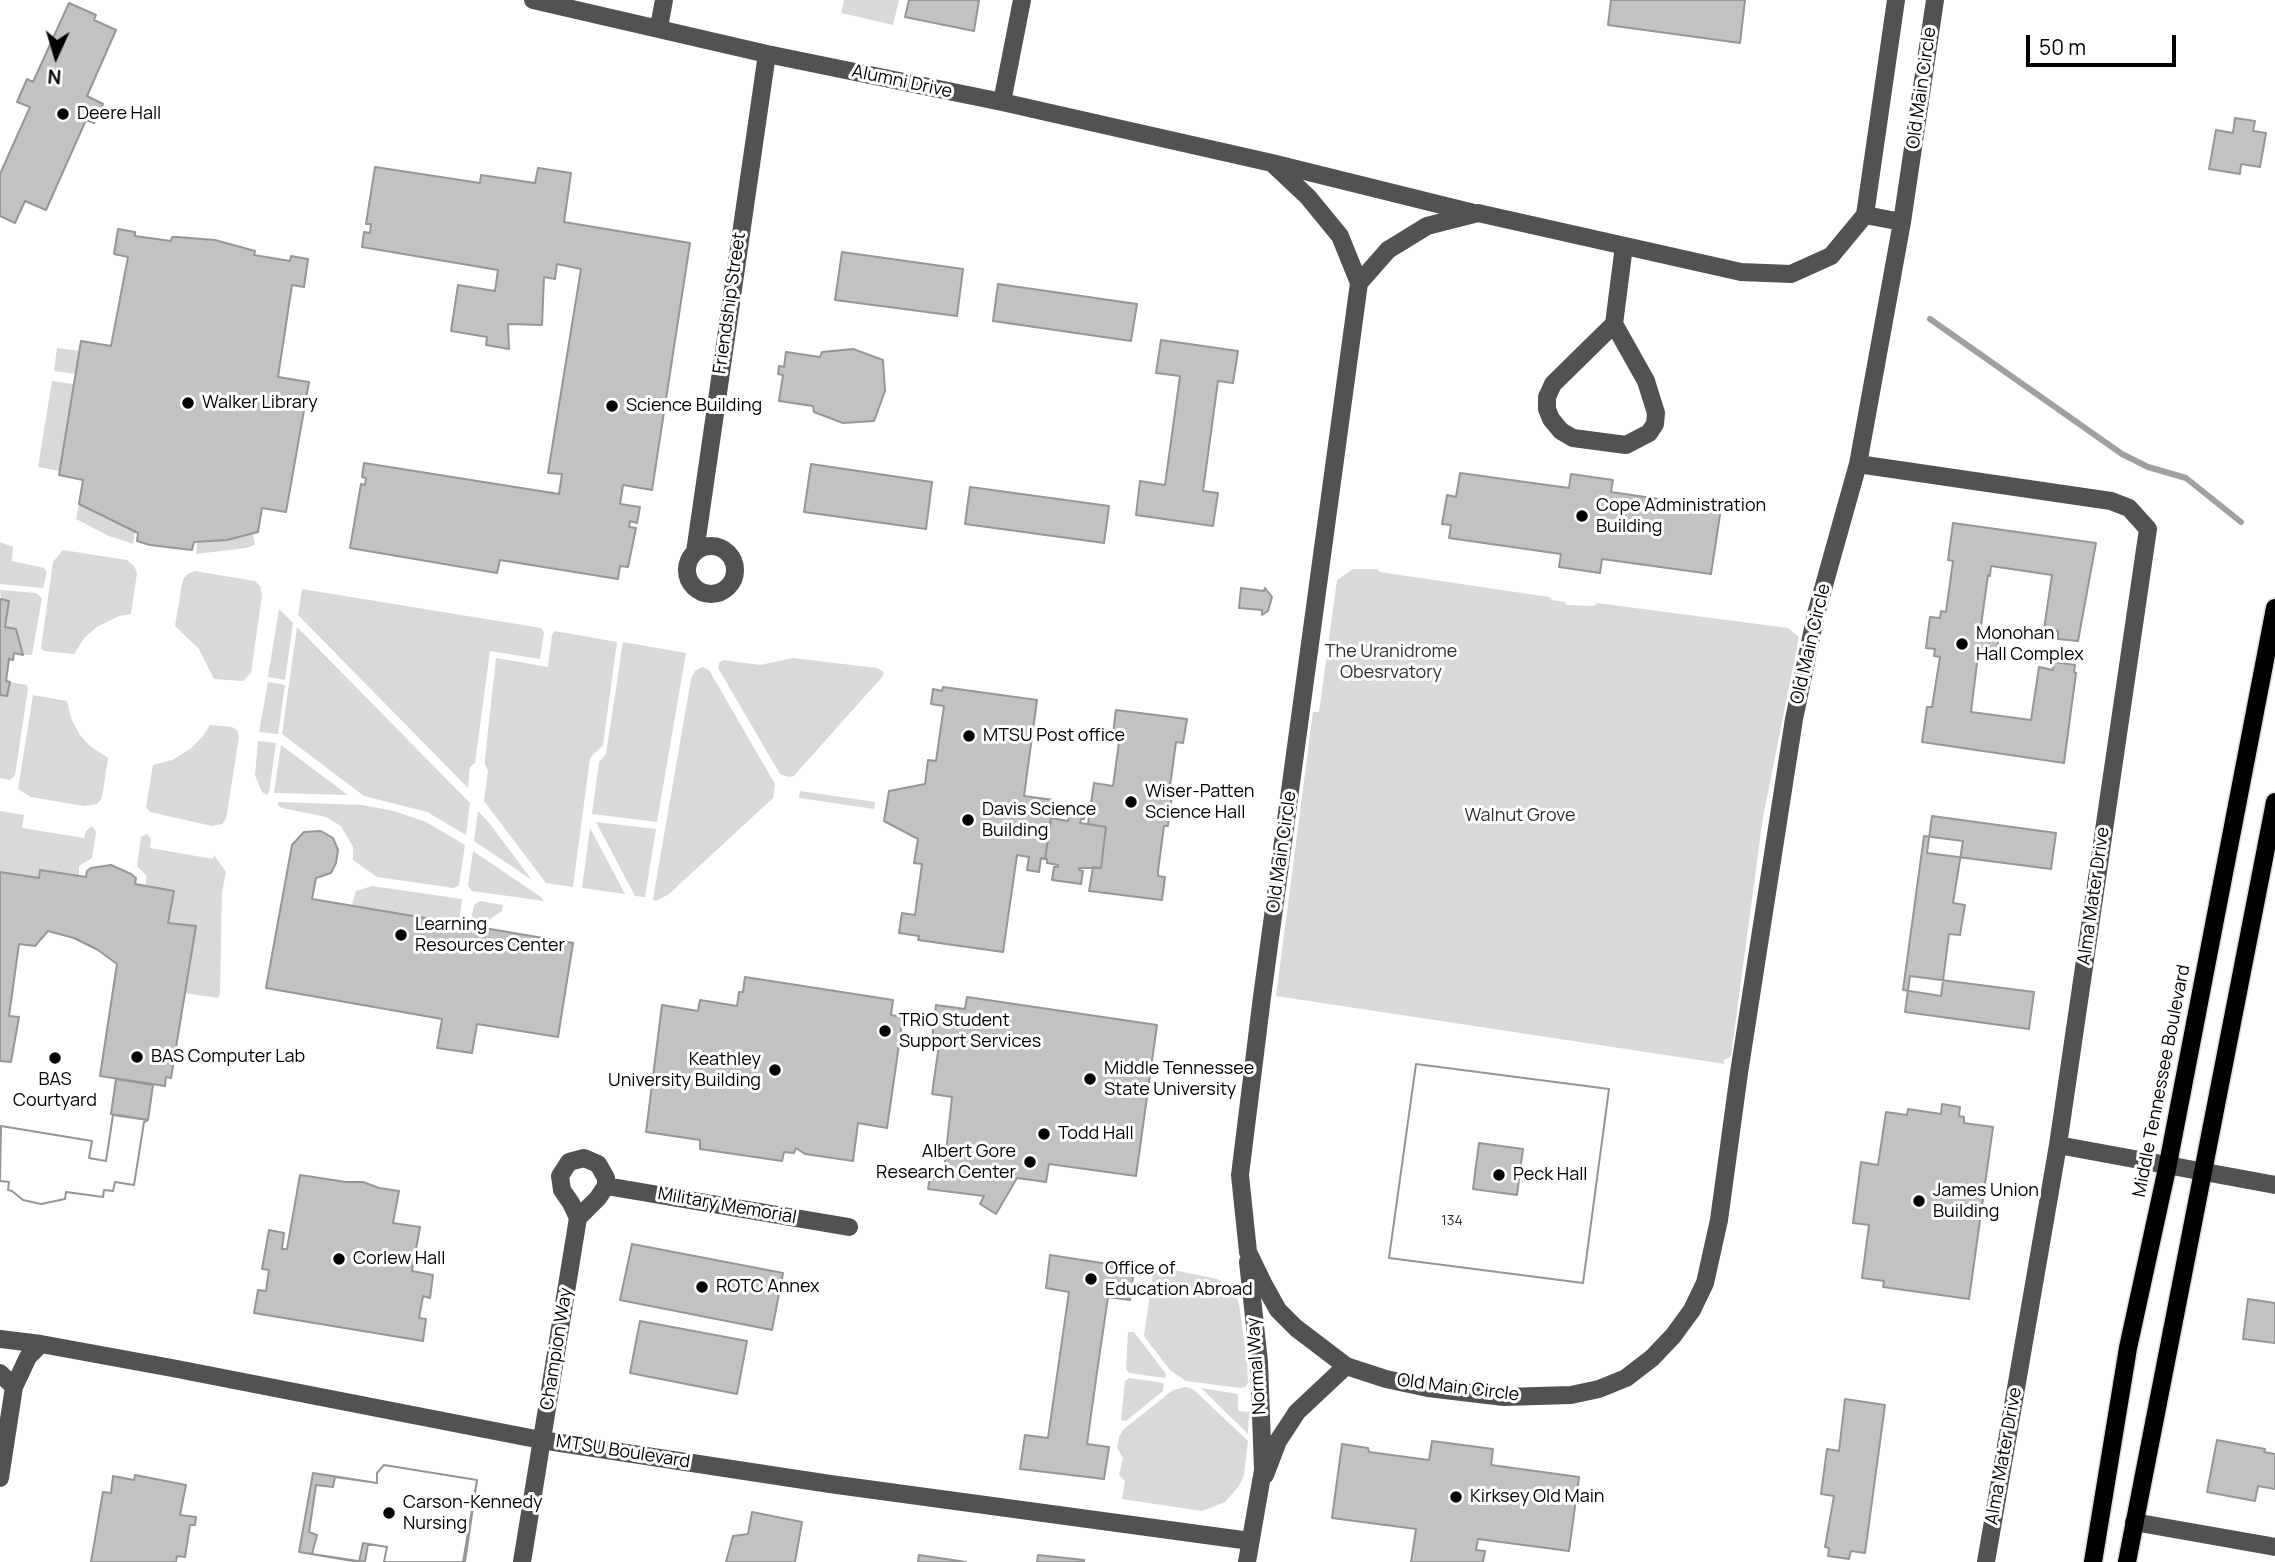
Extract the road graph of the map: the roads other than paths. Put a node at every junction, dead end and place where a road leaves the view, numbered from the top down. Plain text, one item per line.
1 (533, 0) edge
2 (664, 0) edge
3 (1022, 0) edge
4 (1896, 0) edge
5 (1935, 0) edge
6 (659, 27) junction
7 (767, 54) junction
8 (1002, 102) junction
9 (1272, 163) junction
10 (1478, 213) junction
11 (1865, 215) junction
12 (1902, 222) junction
13 (1624, 246) junction
14 (1359, 283) junction
15 (1614, 324) junction
16 (1858, 464) junction
17 (695, 552) dead end
18 (2275, 608) edge
19 (2275, 802) edge
20 (2058, 1145) junction
21 (2168, 1164) junction
22 (2204, 1171) junction
23 (2275, 1185) edge
24 (606, 1186) junction
25 (578, 1218) junction
26 (849, 1227) dead end
27 (1248, 1252) junction
28 (0, 1339) edge
29 (41, 1344) junction
30 (1346, 1366) junction
31 (0, 1373) edge
32 (14, 1387) junction
33 (541, 1440) junction
34 (0, 1478) edge
35 (1262, 1481) junction
36 (2134, 1522) junction
37 (1251, 1541) junction
38 (2275, 1547) edge
39 (522, 1562) edge
40 (1247, 1562) edge
41 (1986, 1562) edge
42 (2093, 1562) edge
43 (2127, 1562) edge

1 - 6 street, Alumni Drive
2 - 6 street
3 - 8 street
4 - 11 street
5 - 12 street, Old Main Circle
6 - 7 street, Alumni Drive
7 - 8 street, Alumni Drive
7 - 17 street, Friendship Street
8 - 9 street, Alumni Drive
9 - 10 street, Alumni Drive
9 - 14 street
10 - 13 street
10 - 14 street
11 - 12 street
11 - 13 street
12 - 16 street, Old Main Circle
13 - 15 street
14 - 27 street, Old Main Circle
15 - 15 street
16 - 20 street, Alma Mater Drive
16 - 30 street, Old Main Circle
18 - 21 main road, Middle Tennessee Boulevard
19 - 22 main road
20 - 21 street
20 - 41 street, Alma Mater Drive
21 - 22 street
21 - 42 main road, Middle Tennessee Boulevard
22 - 23 street
22 - 36 main road
24 - 25 street
24 - 25 street
24 - 26 street, Military Memorial
25 - 33 street, Champion Way
27 - 30 street, Old Main Circle
27 - 35 street, Normal Way
28 - 29 street, MTSU Boulevard
29 - 32 street
29 - 33 street, MTSU Boulevard
30 - 35 street, Normal Way
31 - 32 street
32 - 34 street
33 - 37 street, MTSU Boulevard
33 - 39 street, Champion Way
35 - 37 street, Normal Way
36 - 38 street
36 - 43 main road
37 - 40 street, Normal Way

